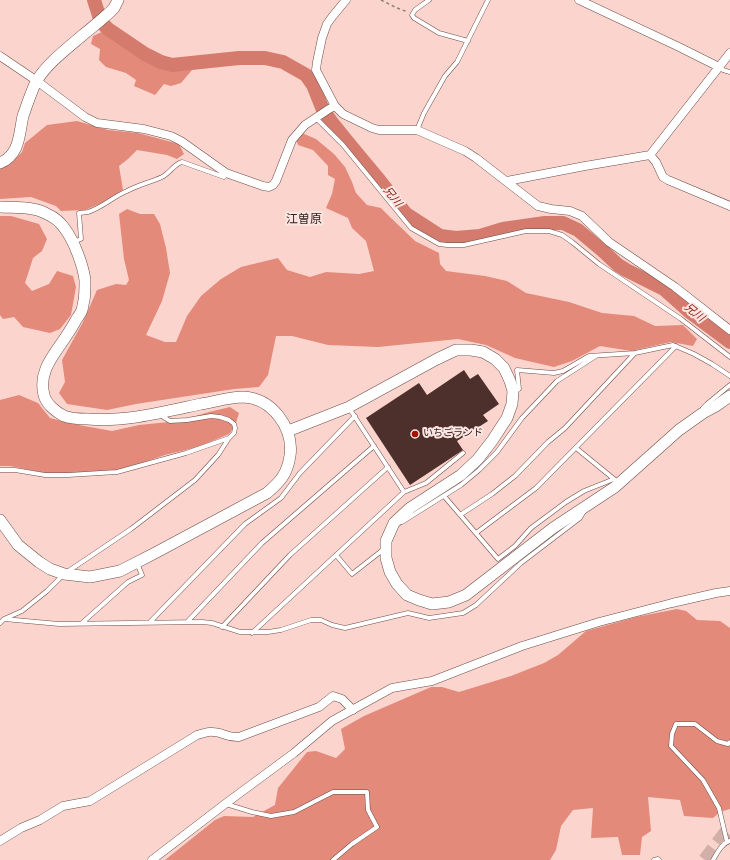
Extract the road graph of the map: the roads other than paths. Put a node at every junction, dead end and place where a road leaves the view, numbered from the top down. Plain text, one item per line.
1 (118, 0) edge
2 (346, 0) edge
3 (429, 0) edge
4 (488, 0) edge
5 (579, 0) edge
6 (468, 41) junction
7 (730, 54) edge
8 (0, 56) edge
9 (718, 68) junction
10 (730, 72) edge
11 (37, 81) junction
12 (332, 108) junction
13 (315, 118) junction
14 (416, 130) junction
15 (650, 156) junction
16 (0, 164) edge
17 (226, 173) junction
18 (507, 181) junction
19 (730, 206) edge
20 (0, 207) edge
21 (73, 242) junction
22 (730, 330) edge
23 (676, 346) junction
24 (635, 353) junction
25 (596, 356) junction
26 (730, 357) edge
27 (730, 376) edge
28 (730, 385) edge
29 (513, 391) junction
30 (730, 396) edge
31 (352, 412) junction
32 (156, 413) junction
33 (679, 430) junction
34 (288, 431) junction
35 (229, 438) junction
36 (374, 446) junction
37 (576, 448) junction
38 (463, 454) dead end
39 (388, 467) junction
40 (0, 470) edge
41 (617, 481) junction
42 (404, 492) junction
43 (444, 496) junction
44 (588, 505) junction
45 (460, 514) junction
46 (0, 520) edge
47 (398, 520) junction
48 (476, 533) junction
49 (386, 548) junction
50 (514, 552) junction
51 (336, 555) junction
52 (137, 563) junction
53 (64, 574) junction
54 (730, 591) edge
55 (4, 620) junction
56 (150, 622) junction
57 (187, 622) junction
58 (0, 623) edge
59 (82, 623) junction
60 (222, 627) junction
61 (252, 633) junction
62 (353, 710) junction
63 (730, 742) edge
64 (225, 804) junction
65 (0, 841) edge
66 (728, 841) edge
67 (152, 860) edge
68 (333, 860) edge
69 (654, 860) edge
70 (660, 860) edge
71 (713, 860) edge

1 - 11 street
2 - 12 street
3 - 6 lane
4 - 6 lane
5 - 9 street
6 - 14 lane
7 - 9 street
8 - 11 street
9 - 10 lane
9 - 15 street
11 - 16 street
11 - 17 street
12 - 13 street
12 - 14 street
13 - 17 street
13 - 26 lane
14 - 18 street
15 - 18 street
15 - 19 street
17 - 21 lane
18 - 22 street
20 - 21 street
21 - 32 street
23 - 24 lane
23 - 27 lane
23 - 37 lane
24 - 25 lane
24 - 45 lane
25 - 29 lane
25 - 43 lane
28 - 33 lane
29 - 31 street
29 - 47 street
30 - 33 street
31 - 34 street
31 - 36 lane
31 - 56 lane
32 - 34 street
32 - 35 lane
33 - 41 street
34 - 52 street
35 - 40 lane
35 - 53 lane
36 - 39 lane
36 - 57 lane
37 - 41 lane
37 - 48 lane
38 - 42 lane
39 - 42 lane
39 - 60 lane
41 - 44 street
41 - 50 lane
42 - 51 lane
43 - 45 lane
43 - 47 lane
44 - 50 street
44 - 61 lane
45 - 48 lane
46 - 53 street
47 - 49 street
48 - 50 lane
49 - 50 street
49 - 51 lane
51 - 61 lane
52 - 53 street
52 - 59 lane
53 - 55 lane
54 - 62 street
55 - 58 lane
55 - 59 lane
56 - 57 lane
56 - 59 lane
57 - 60 lane
60 - 61 lane
62 - 64 street
62 - 65 street
63 - 66 lane
64 - 67 street
64 - 68 lane
66 - 71 lane
69 - 70 lane

